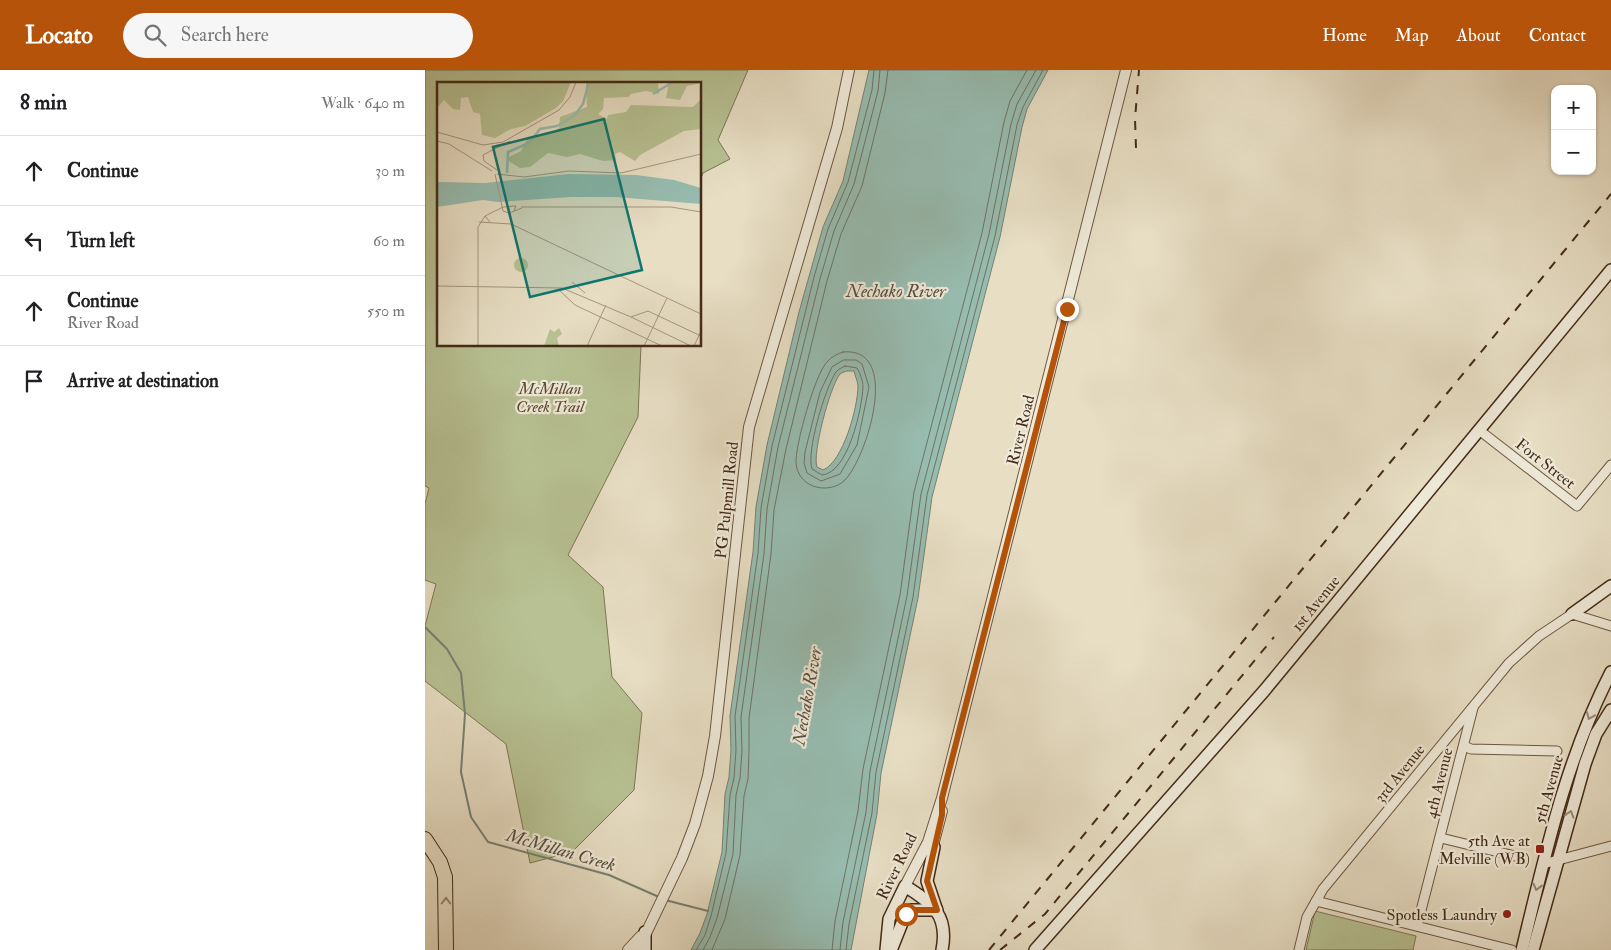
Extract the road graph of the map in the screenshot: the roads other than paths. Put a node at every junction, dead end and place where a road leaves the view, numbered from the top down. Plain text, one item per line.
1 (849, 70) edge
2 (1126, 70) edge
3 (1611, 270) edge
4 (1479, 430) junction
5 (1611, 465) edge
6 (1611, 586) edge
7 (1573, 614) junction
8 (1611, 626) edge
9 (1611, 672) edge
10 (1473, 705) junction
11 (1609, 713) edge
12 (1464, 746) junction
13 (1557, 751) dead end
14 (942, 798) junction
15 (1441, 838) junction
16 (425, 839) edge
17 (1611, 846) edge
18 (934, 848) junction
19 (1519, 857) dead end
20 (1556, 860) junction
21 (1543, 864) junction
22 (908, 888) junction
23 (1316, 901) junction
24 (937, 910) junction
25 (1417, 926) junction
26 (645, 932) junction
27 (890, 949) edge
28 (446, 950) edge
29 (628, 950) edge
30 (638, 950) edge
31 (645, 950) edge
32 (942, 950) edge
33 (1035, 950) edge
34 (1299, 950) edge
35 (1512, 950) edge
36 (1522, 950) edge
37 (1533, 950) edge

1 - 26 street, PG Pulpmill Road
2 - 14 street, River Road
3 - 4 main road, 1st Avenue
4 - 5 street, Fort Street
4 - 33 main road, 1st Avenue
6 - 7 main road
7 - 8 street
7 - 10 street, 3rd Avenue
9 -> 21 main road, 5th Avenue
10 - 12 street, 4th Avenue
10 - 23 street, 3rd Avenue
20 -> 11 main road, 5th Avenue
12 - 13 street
12 - 15 street, 4th Avenue
14 - 18 street, River Road
14 - 22 street, River Road
15 - 19 street
15 - 25 street, 4th Avenue
28 -> 16 highway
17 - 20 street
18 - 22 street, River Road
18 - 24 main road
20 - 21 street
20 - 37 main road, 5th Avenue
21 -> 36 main road, 5th Avenue
22 - 24 main road
22 - 27 main road, River Road
23 - 25 street
23 - 34 street, 3rd Avenue
24 - 27 main road
24 - 32 main road
25 - 35 street
26 - 29 street
26 - 30 street
26 - 31 main road

